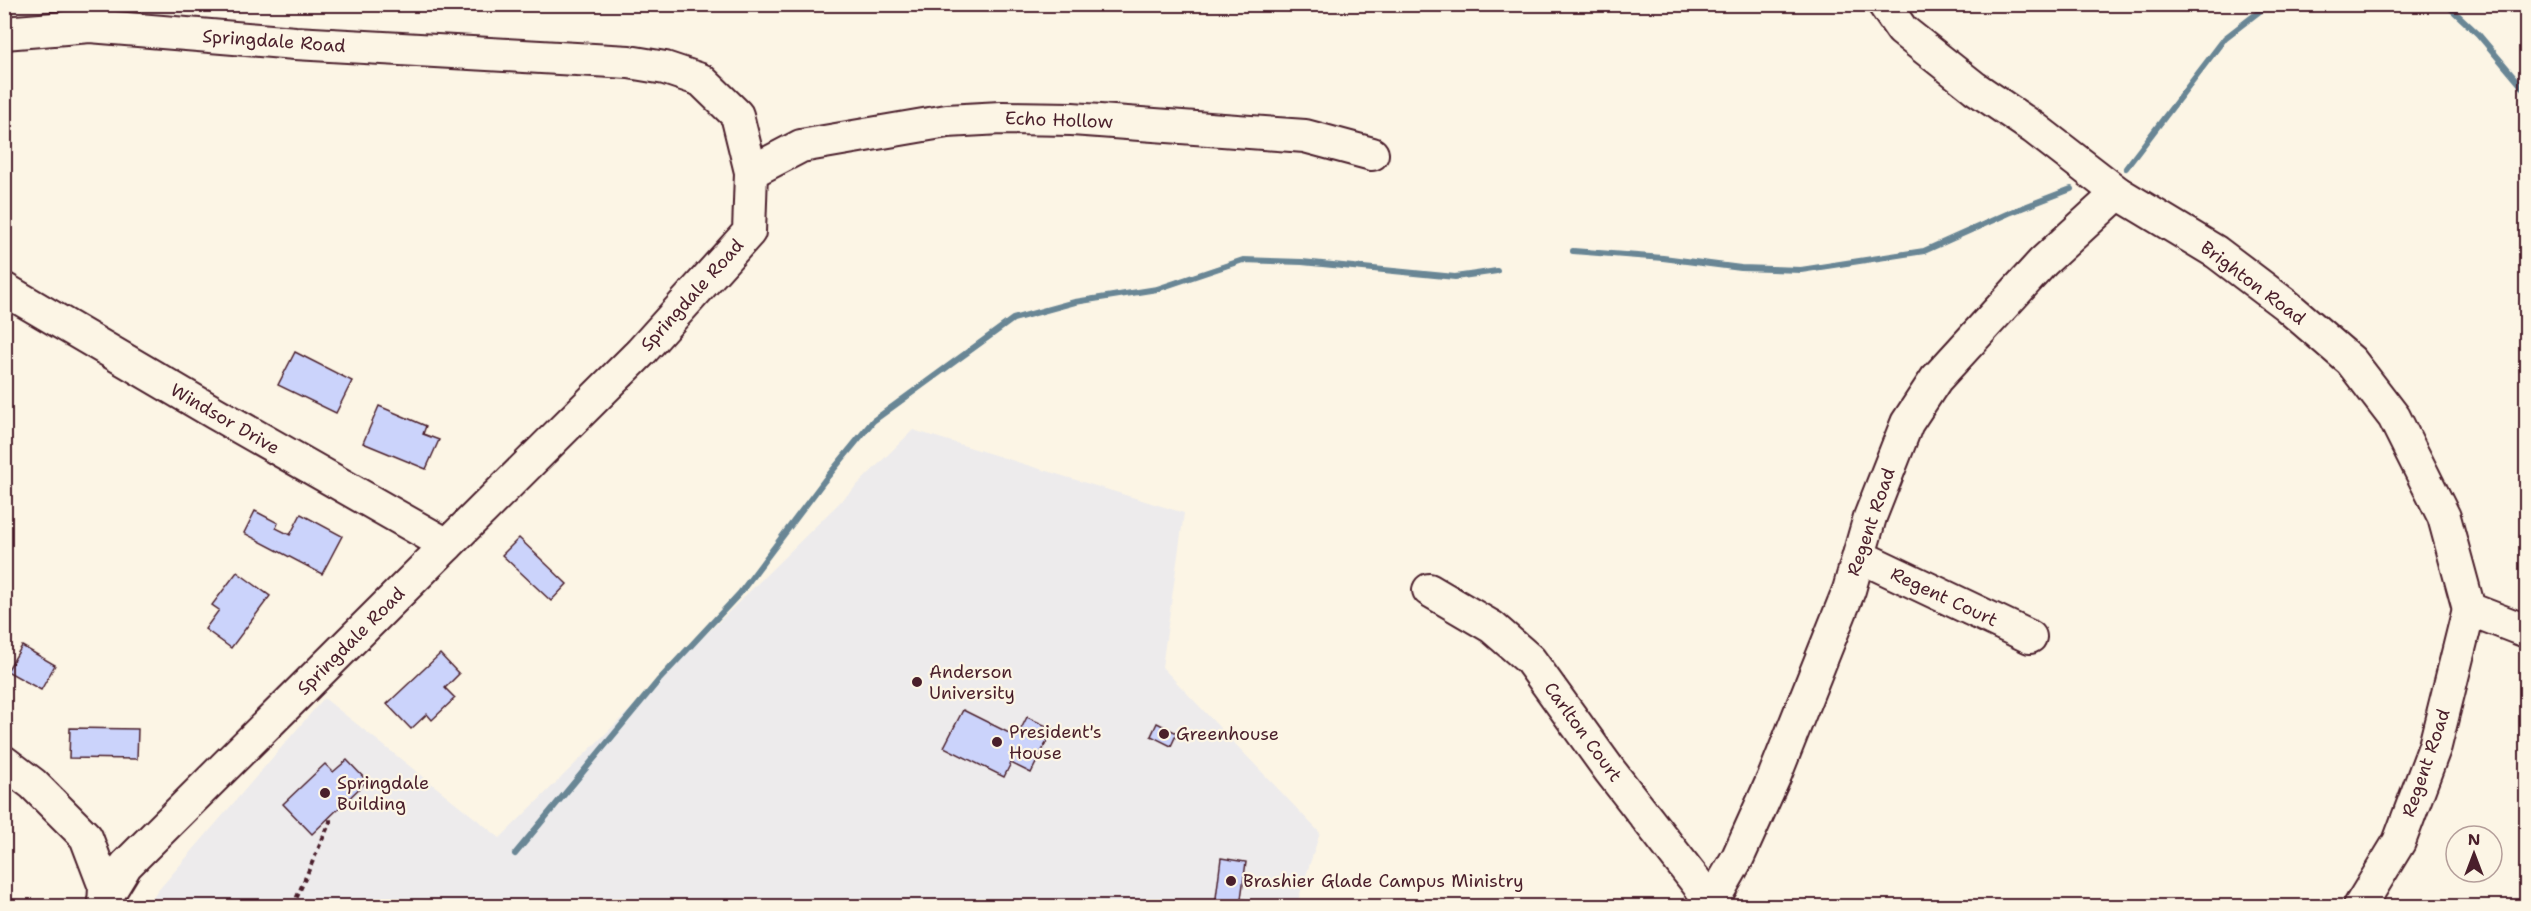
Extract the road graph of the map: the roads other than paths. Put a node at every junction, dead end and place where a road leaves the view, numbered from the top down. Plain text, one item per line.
1 (1884, 4) edge
2 (4, 33) edge
3 (1372, 154) dead end
4 (751, 172) junction
5 (2118, 193) junction
6 (4, 289) edge
7 (447, 545) junction
8 (1859, 556) junction
9 (1429, 590) dead end
10 (2469, 609) junction
11 (2526, 631) edge
12 (2030, 637) dead end
13 (4, 762) edge
14 (104, 904) edge
15 (1713, 904) edge
16 (2360, 906) edge

1 - 5 street, Brighton Road
2 - 4 street, Springdale Road
3 - 4 street, Echo Hollow
4 - 7 street, Springdale Road
5 - 8 street, Regent Road
5 - 10 street, Brighton Road
6 - 7 street, Windsor Drive
7 - 14 street, Springdale Road
8 - 12 street, Regent Court
8 - 15 street, Regent Road
9 - 15 street, Carlton Court
10 - 11 street
10 - 16 street, Regent Road
13 - 14 street

